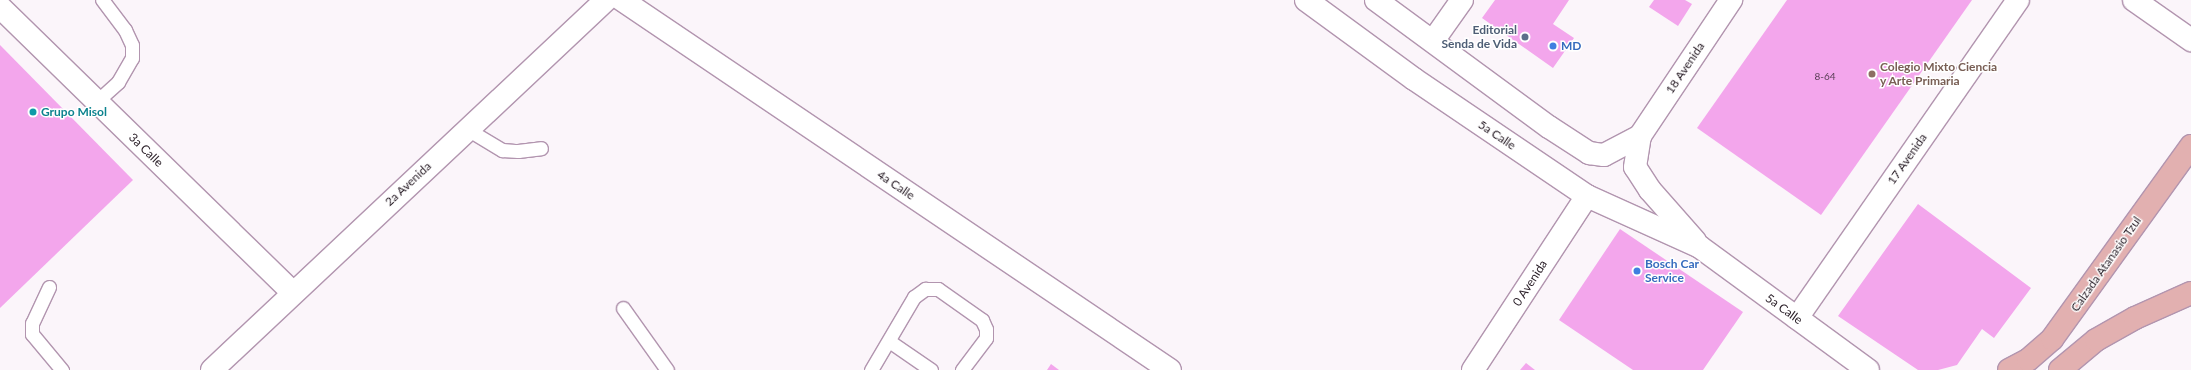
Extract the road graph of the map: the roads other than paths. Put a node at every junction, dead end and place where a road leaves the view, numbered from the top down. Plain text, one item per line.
1 (102, 0) edge
2 (606, 0) edge
3 (622, 0) edge
4 (1306, 0) edge
5 (1376, 0) edge
6 (1462, 0) edge
7 (1731, 0) edge
8 (2018, 0) edge
9 (2134, 0) edge
10 (0, 7) edge
11 (2191, 40) edge
12 (1433, 41) junction
13 (96, 102) junction
14 (467, 129) junction
15 (1640, 136) junction
16 (2191, 146) edge
17 (541, 148) dead end
18 (1587, 196) junction
19 (1700, 247) junction
20 (49, 287) dead end
21 (292, 292) junction
22 (2191, 293) edge
23 (623, 308) dead end
24 (1797, 318) junction
25 (889, 341) junction
26 (62, 370) edge
27 (212, 370) edge
28 (667, 370) edge
29 (871, 370) edge
30 (931, 370) edge
31 (962, 370) edge
32 (1170, 370) edge
33 (1474, 370) edge
34 (1868, 370) edge
35 (2009, 370) edge
36 (2060, 370) edge

1 - 13 lane
2 - 14 street, 2a Avenida
3 - 32 street, 4a Calle
4 - 18 street, 5a Calle
5 - 12 street
6 - 12 street
7 - 15 street, 18 Avenida
8 - 24 street, 17 Avenida
9 - 11 street
10 - 13 street, 3a Calle
12 - 15 street
13 - 21 street, 3a Calle
14 - 17 lane
14 - 21 street, 2a Avenida
15 - 19 street, 5a Calle
16 - 35 main road, Calzada Atanasio Tzul
18 - 19 street, 5a Calle
18 - 33 street, 0 Avenida
19 - 24 street, 5a Calle
20 - 26 lane
21 - 27 street, 2a Avenida
22 - 36 main road
23 - 28 lane
24 - 34 street, 5a Calle
25 - 29 lane
25 - 30 lane
25 - 31 lane

